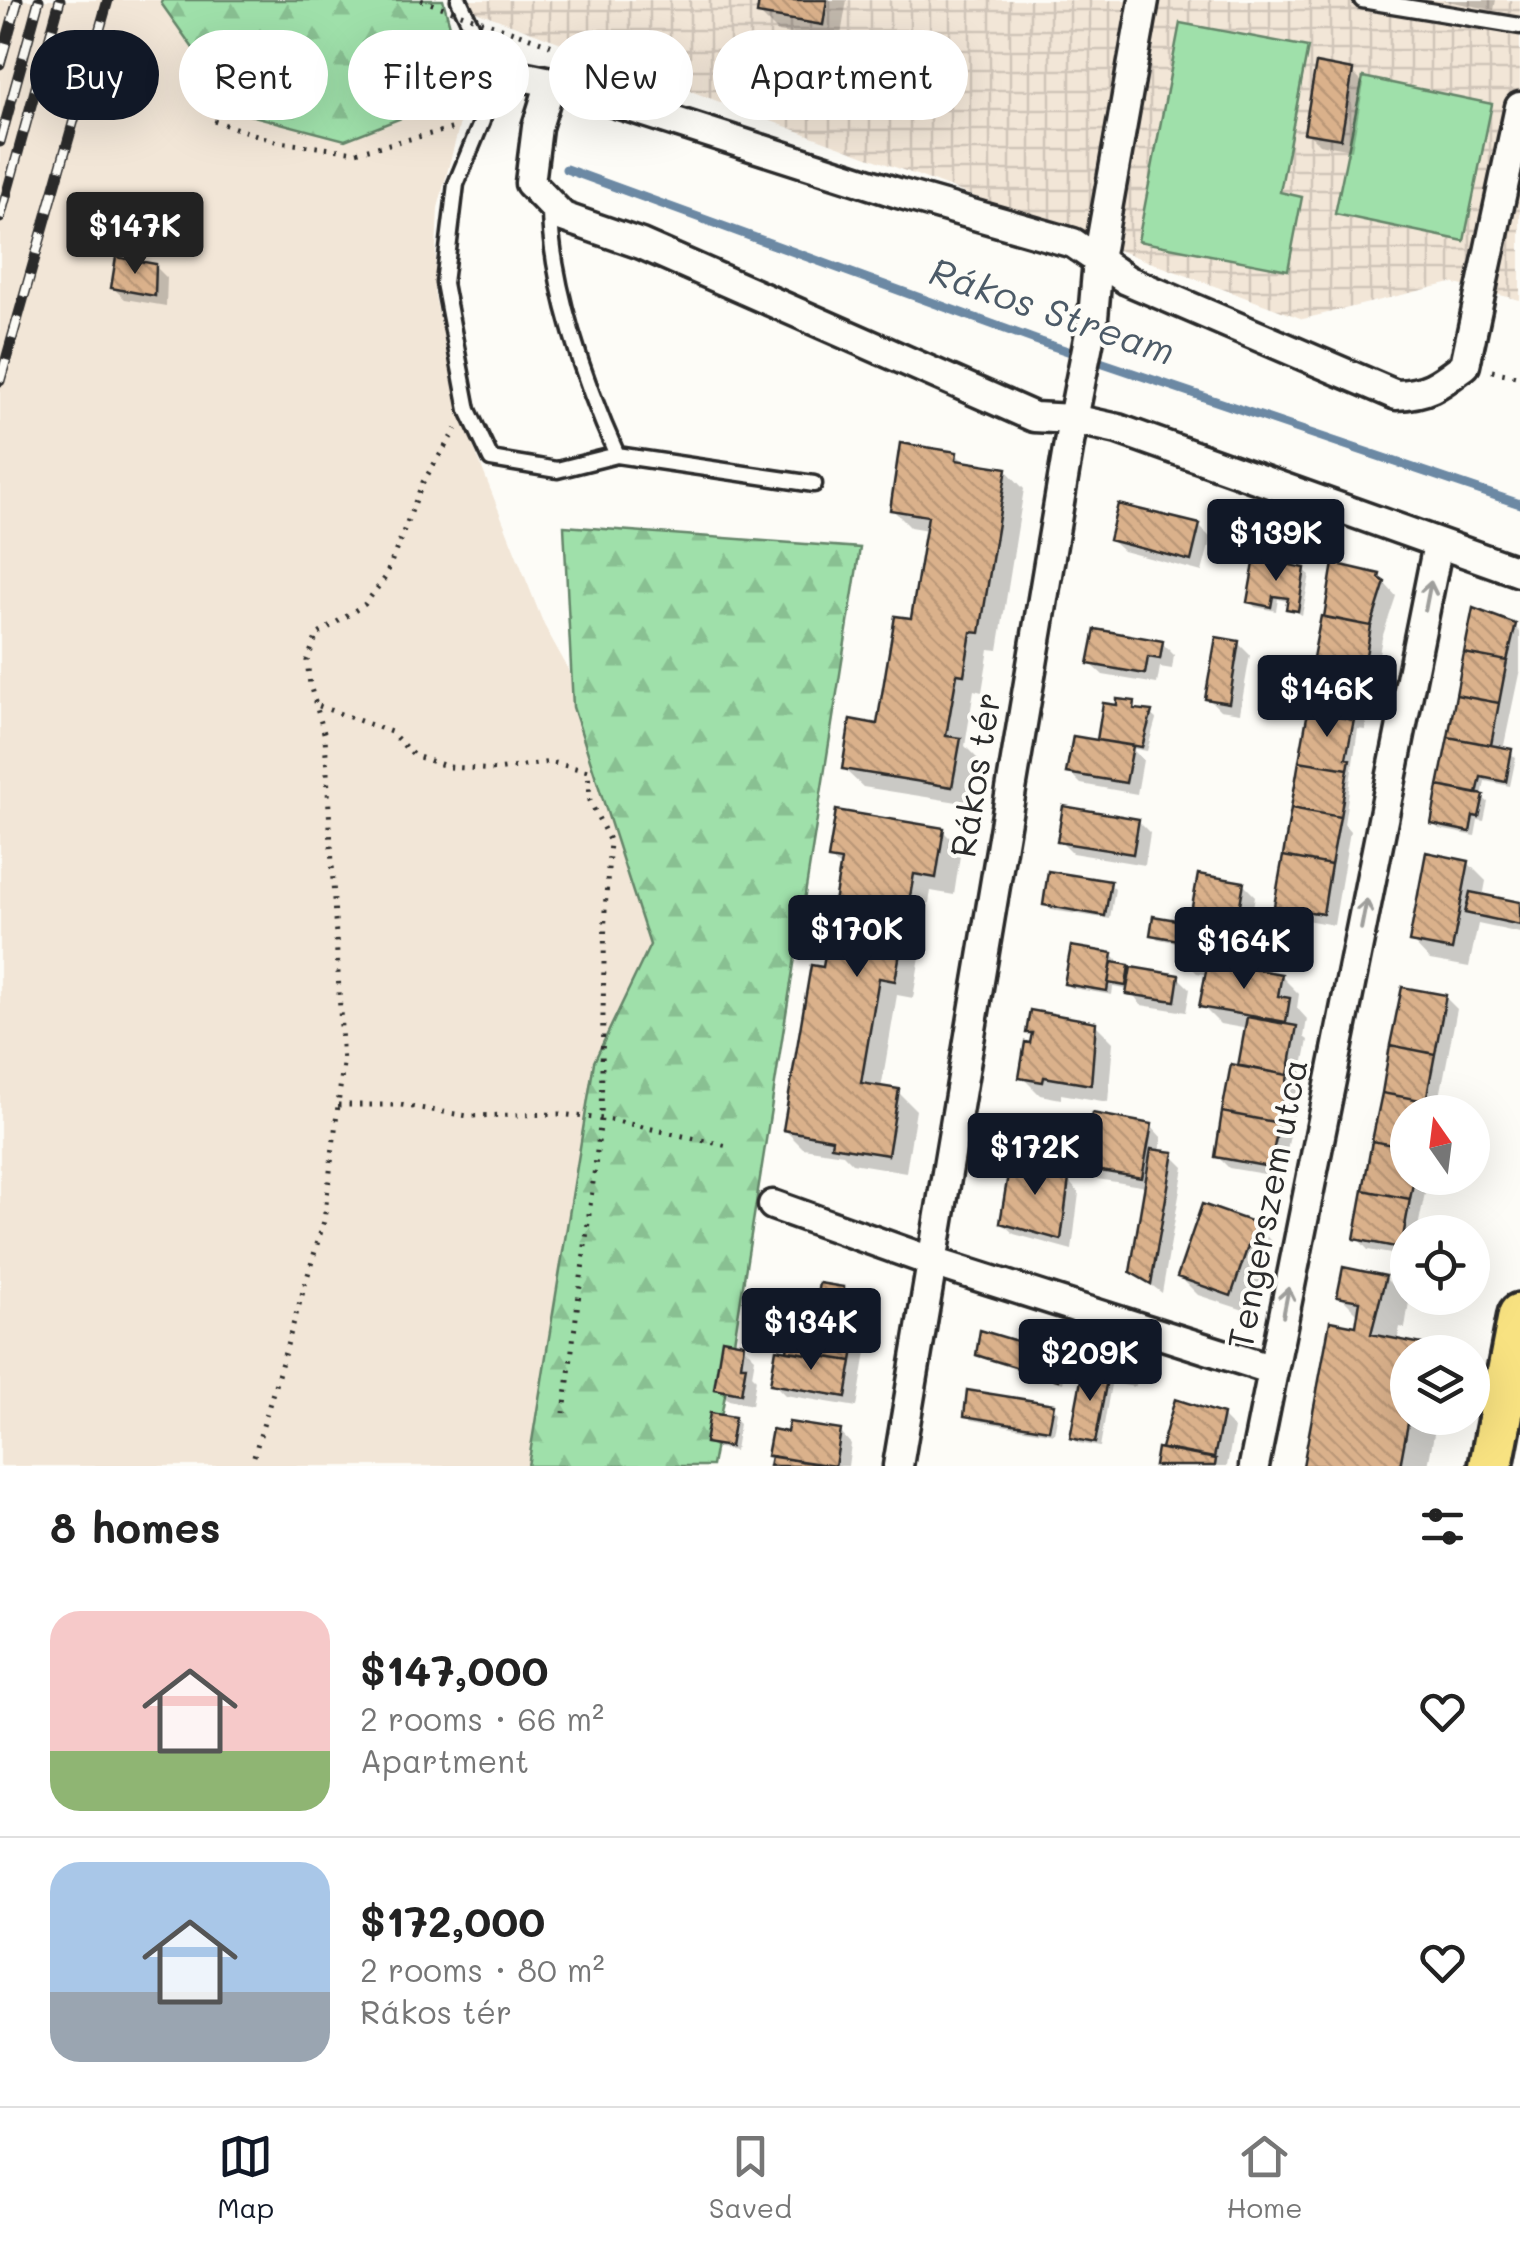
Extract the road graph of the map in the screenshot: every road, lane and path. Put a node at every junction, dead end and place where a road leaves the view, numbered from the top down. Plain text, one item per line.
1 (421, 0) edge
2 (459, 0) edge
3 (1144, 0) edge
4 (1362, 0) edge
5 (1520, 26) edge
6 (473, 30) edge
7 (549, 45) edge
8 (549, 89) edge
9 (1520, 107) edge
10 (674, 120) edge
11 (685, 120) edge
12 (214, 121) dead end
13 (482, 121) joint
14 (694, 126) junction
15 (550, 203) junction
16 (1098, 260) junction
17 (468, 410) junction
18 (1073, 420) junction
19 (617, 454) junction
20 (814, 484) dead end
21 (1438, 544) junction
22 (1520, 572) edge
23 (318, 706) junction
24 (338, 1105) junction
25 (601, 1119) junction
26 (732, 1147) dead end
27 (773, 1205) dead end
28 (934, 1262) junction
29 (1520, 1315) edge
30 (1272, 1370) junction
31 (564, 1412) dead end
32 (251, 1466) edge
33 (898, 1466) edge
34 (1254, 1466) edge
35 (1491, 1466) edge

1 - 7 path, bridge
2 - 6 lane
3 - 16 street, Rákos tér
4 - 5 lane
8 - 15 street
9 - 16 street
10 - 14 street
11 - 14 lane
12 - 13 path
13 - 17 lane
14 - 16 street
15 - 18 street
15 - 19 lane
16 - 18 street, Rákos tér
17 - 19 lane
17 - 23 path
18 - 21 street
18 - 28 street, Rákos tér
19 - 20 lane
21 - 22 street
30 -> 21 street, Tengerszem utca
23 - 24 path
23 - 25 path
24 - 25 path
24 - 32 path
25 - 26 path
25 - 31 path
27 - 28 street
28 - 30 street
28 - 33 street, Rákos tér
29 - 35 main road
30 - 34 street, Tengerszem utca

